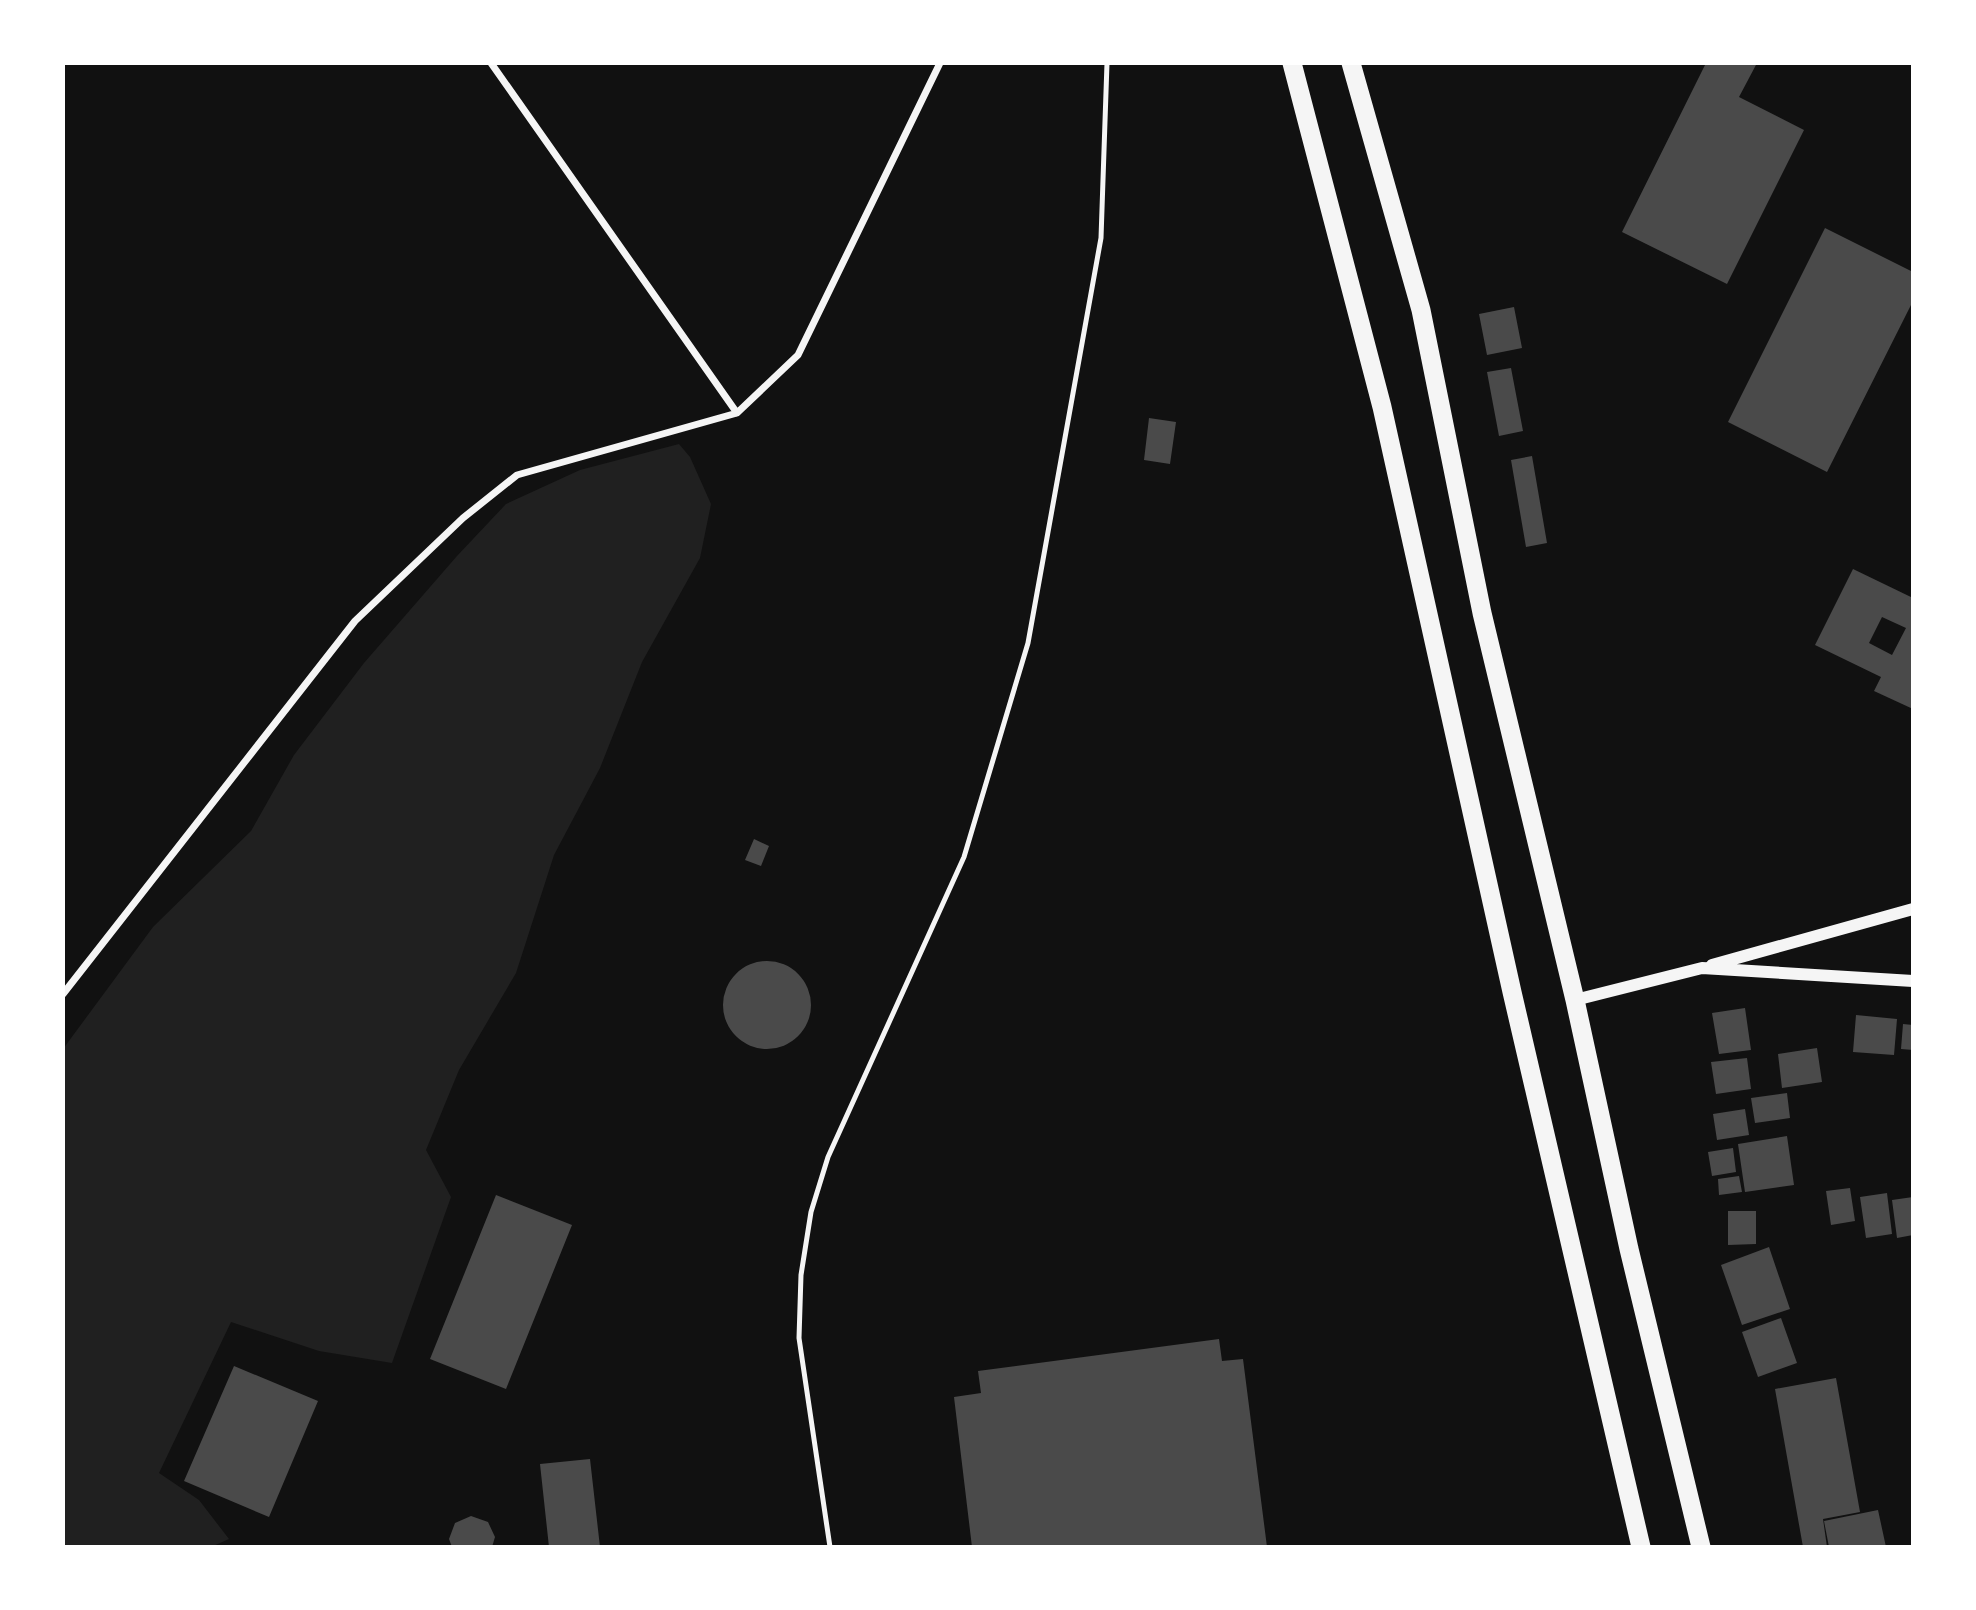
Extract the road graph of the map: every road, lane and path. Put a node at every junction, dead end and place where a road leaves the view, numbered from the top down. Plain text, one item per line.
1 (491, 63) edge
2 (940, 63) edge
3 (1108, 63) edge
4 (1292, 63) edge
5 (1351, 63) edge
6 (737, 413) junction
7 (1913, 909) edge
8 (1702, 968) junction
9 (1913, 981) edge
10 (63, 993) edge
11 (1575, 1000) junction
12 (830, 1547) edge
13 (1641, 1547) edge
14 (1701, 1547) edge

1 - 6 street
2 - 6 street
3 - 12 lane
4 - 13 highway
5 - 11 highway
6 - 10 street
7 - 8 street
8 - 9 street
8 - 11 street
11 - 14 highway

